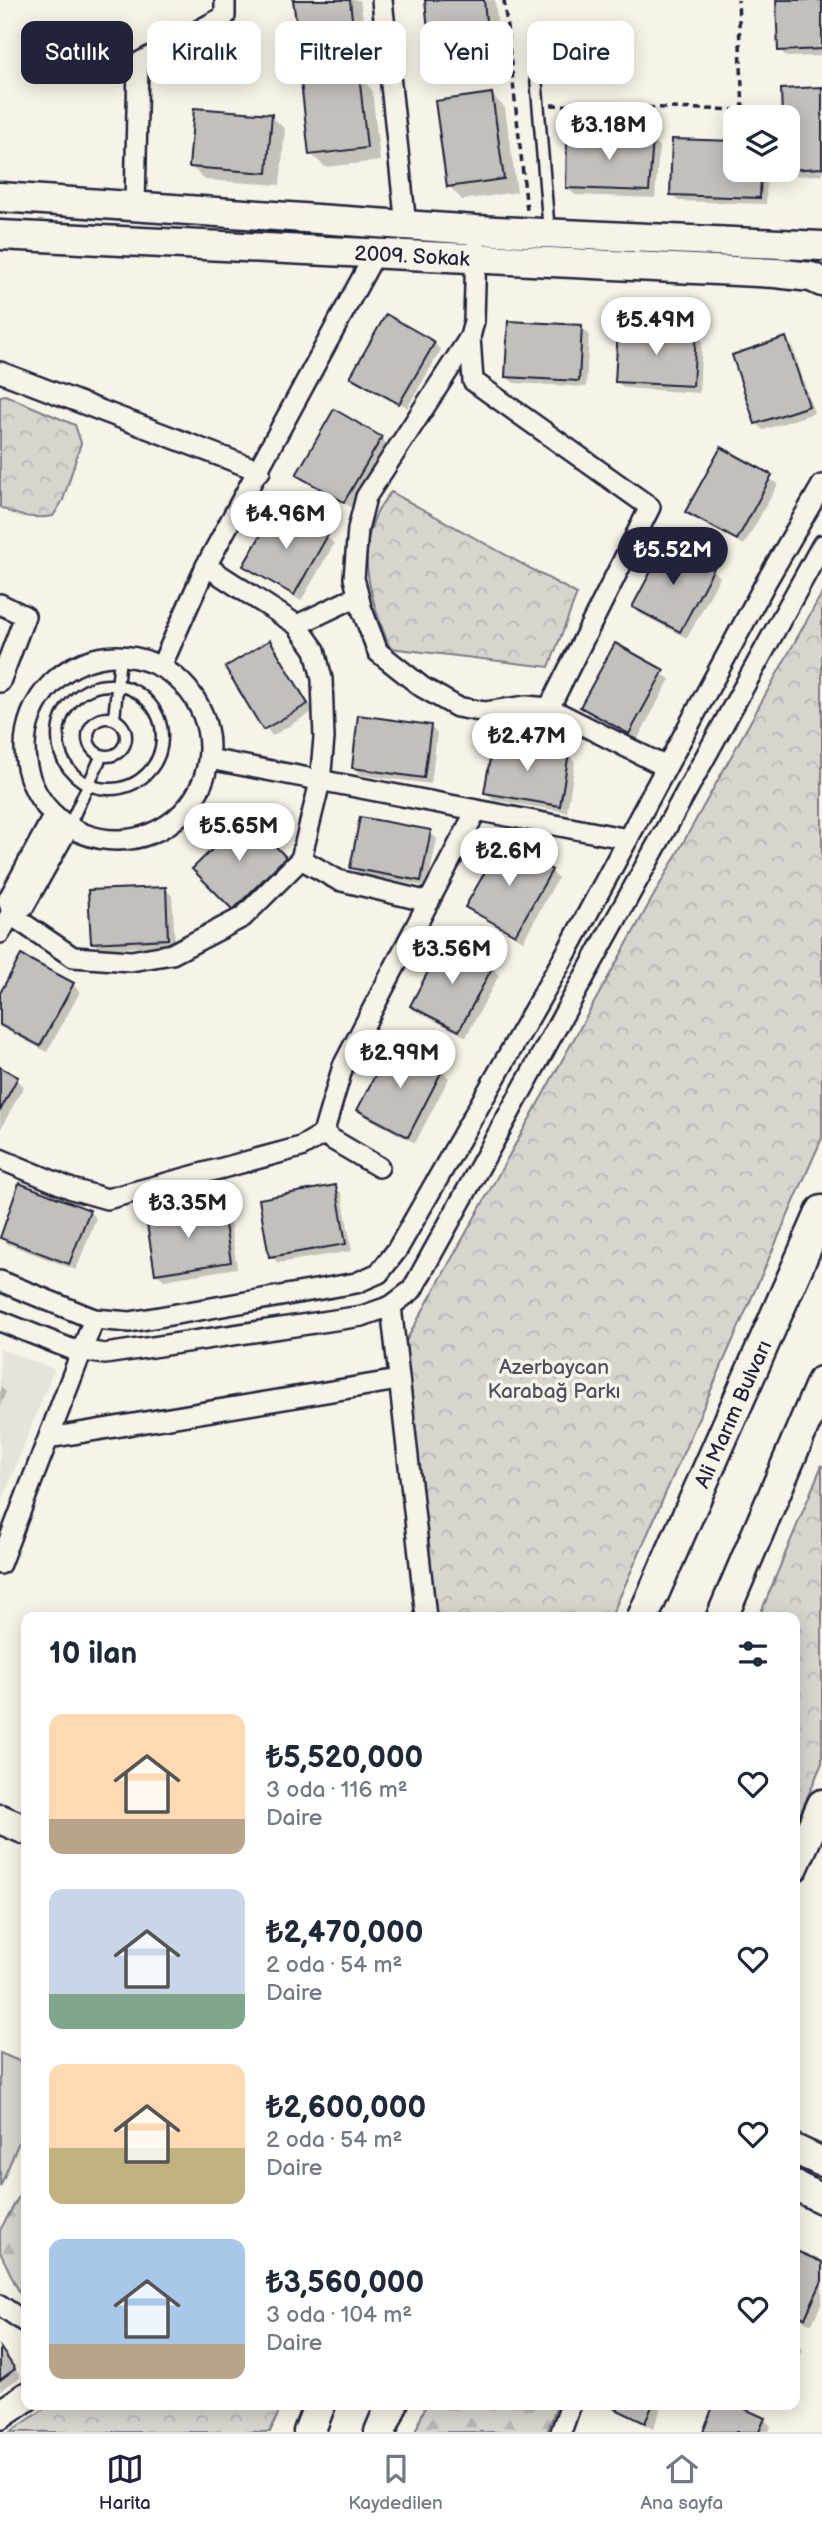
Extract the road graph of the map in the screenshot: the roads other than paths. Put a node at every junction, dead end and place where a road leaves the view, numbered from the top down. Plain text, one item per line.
1 (225, 0) edge
2 (382, 0) edge
3 (536, 84) edge
4 (0, 197) edge
5 (135, 206) junction
6 (406, 226) junction
7 (476, 230) junction
8 (0, 235) edge
9 (556, 236) junction
10 (822, 246) edge
11 (375, 254) junction
12 (477, 259) junction
13 (822, 282) edge
14 (470, 337) junction
15 (0, 372) edge
16 (260, 471) junction
17 (822, 485) edge
18 (822, 545) edge
19 (206, 566) junction
20 (358, 596) junction
21 (0, 604) edge
22 (297, 625) junction
23 (120, 657) junction
24 (161, 667) junction
25 (0, 682) edge
26 (117, 686) junction
27 (549, 708) junction
28 (114, 719) junction
29 (102, 755) junction
30 (209, 759) junction
31 (666, 767) junction
32 (320, 782) junction
33 (89, 785) junction
34 (476, 811) junction
35 (62, 820) junction
36 (628, 839) junction
37 (301, 859) junction
38 (429, 902) junction
39 (11, 913) junction
40 (0, 933) edge
41 (323, 1134) junction
42 (0, 1159) edge
43 (379, 1167) dead end
44 (822, 1211) edge
45 (0, 1281) edge
46 (391, 1306) junction
47 (94, 1319) junction
48 (0, 1321) edge
49 (83, 1352) junction
50 (398, 1380) junction
51 (822, 1382) edge
52 (49, 1438) junction
53 (0, 1564) edge
54 (425, 1612) edge
55 (645, 1612) edge
56 (724, 1612) edge
57 (822, 1804) edge
58 (0, 1819) edge
59 (21, 1828) edge
60 (800, 1854) edge
61 (800, 2151) edge
62 (822, 2162) edge
63 (800, 2188) edge
64 (822, 2199) edge
65 (0, 2305) edge
66 (21, 2320) edge
67 (21, 2400) edge
68 (318, 2410) edge
69 (389, 2410) edge
70 (570, 2410) edge
71 (0, 2415) edge
72 (309, 2432) edge
73 (380, 2432) edge
74 (561, 2432) edge

1 - 5 street
2 - 6 street
3 - 9 lane
4 - 5 street, 2009. Sokak
5 - 6 street, 2009. Sokak
6 - 7 street, 2009. Sokak
7 - 9 street, 2009. Sokak
7 - 12 street
8 - 11 street, 2009. Sokak
9 - 10 street, 2009. Sokak
9 - 12 street, 2009. Sokak
9 - 13 street, 2009. Sokak
11 - 12 street, 2009. Sokak
11 - 16 street
12 - 14 street
14 - 20 street
14 - 27 street
15 - 16 street
16 - 19 street
17 - 31 street
18 - 46 street
19 - 22 street
19 - 24 street
20 - 22 street
20 - 27 street
21 - 25 street
22 - 32 street
23 - 24 street
23 - 26 lane
23 - 35 street
24 - 30 street
26 - 28 lane
26 - 33 lane
26 - 33 lane
27 - 31 street
28 - 29 lane
28 - 29 lane
29 - 33 lane
30 - 32 street
30 - 35 street
31 - 36 street
32 - 34 street
32 - 37 street
33 - 35 lane
34 - 36 street
34 - 38 street
35 - 39 street
36 - 47 street
37 - 38 street
37 - 39 street
38 - 41 street
39 - 40 street
41 - 42 street
41 - 43 street
44 - 55 main road, Ali Marım Bulvarı
45 - 47 street
46 - 49 street
46 - 50 street
47 - 49 street
48 - 49 street
49 - 52 street
50 - 52 street
50 - 54 street
51 - 56 main road
52 - 53 street
57 - 60 street
58 - 59 street
61 - 62 street
63 - 64 street
65 - 66 street
67 - 71 street
68 - 72 main road
69 - 73 main road
70 - 74 street

